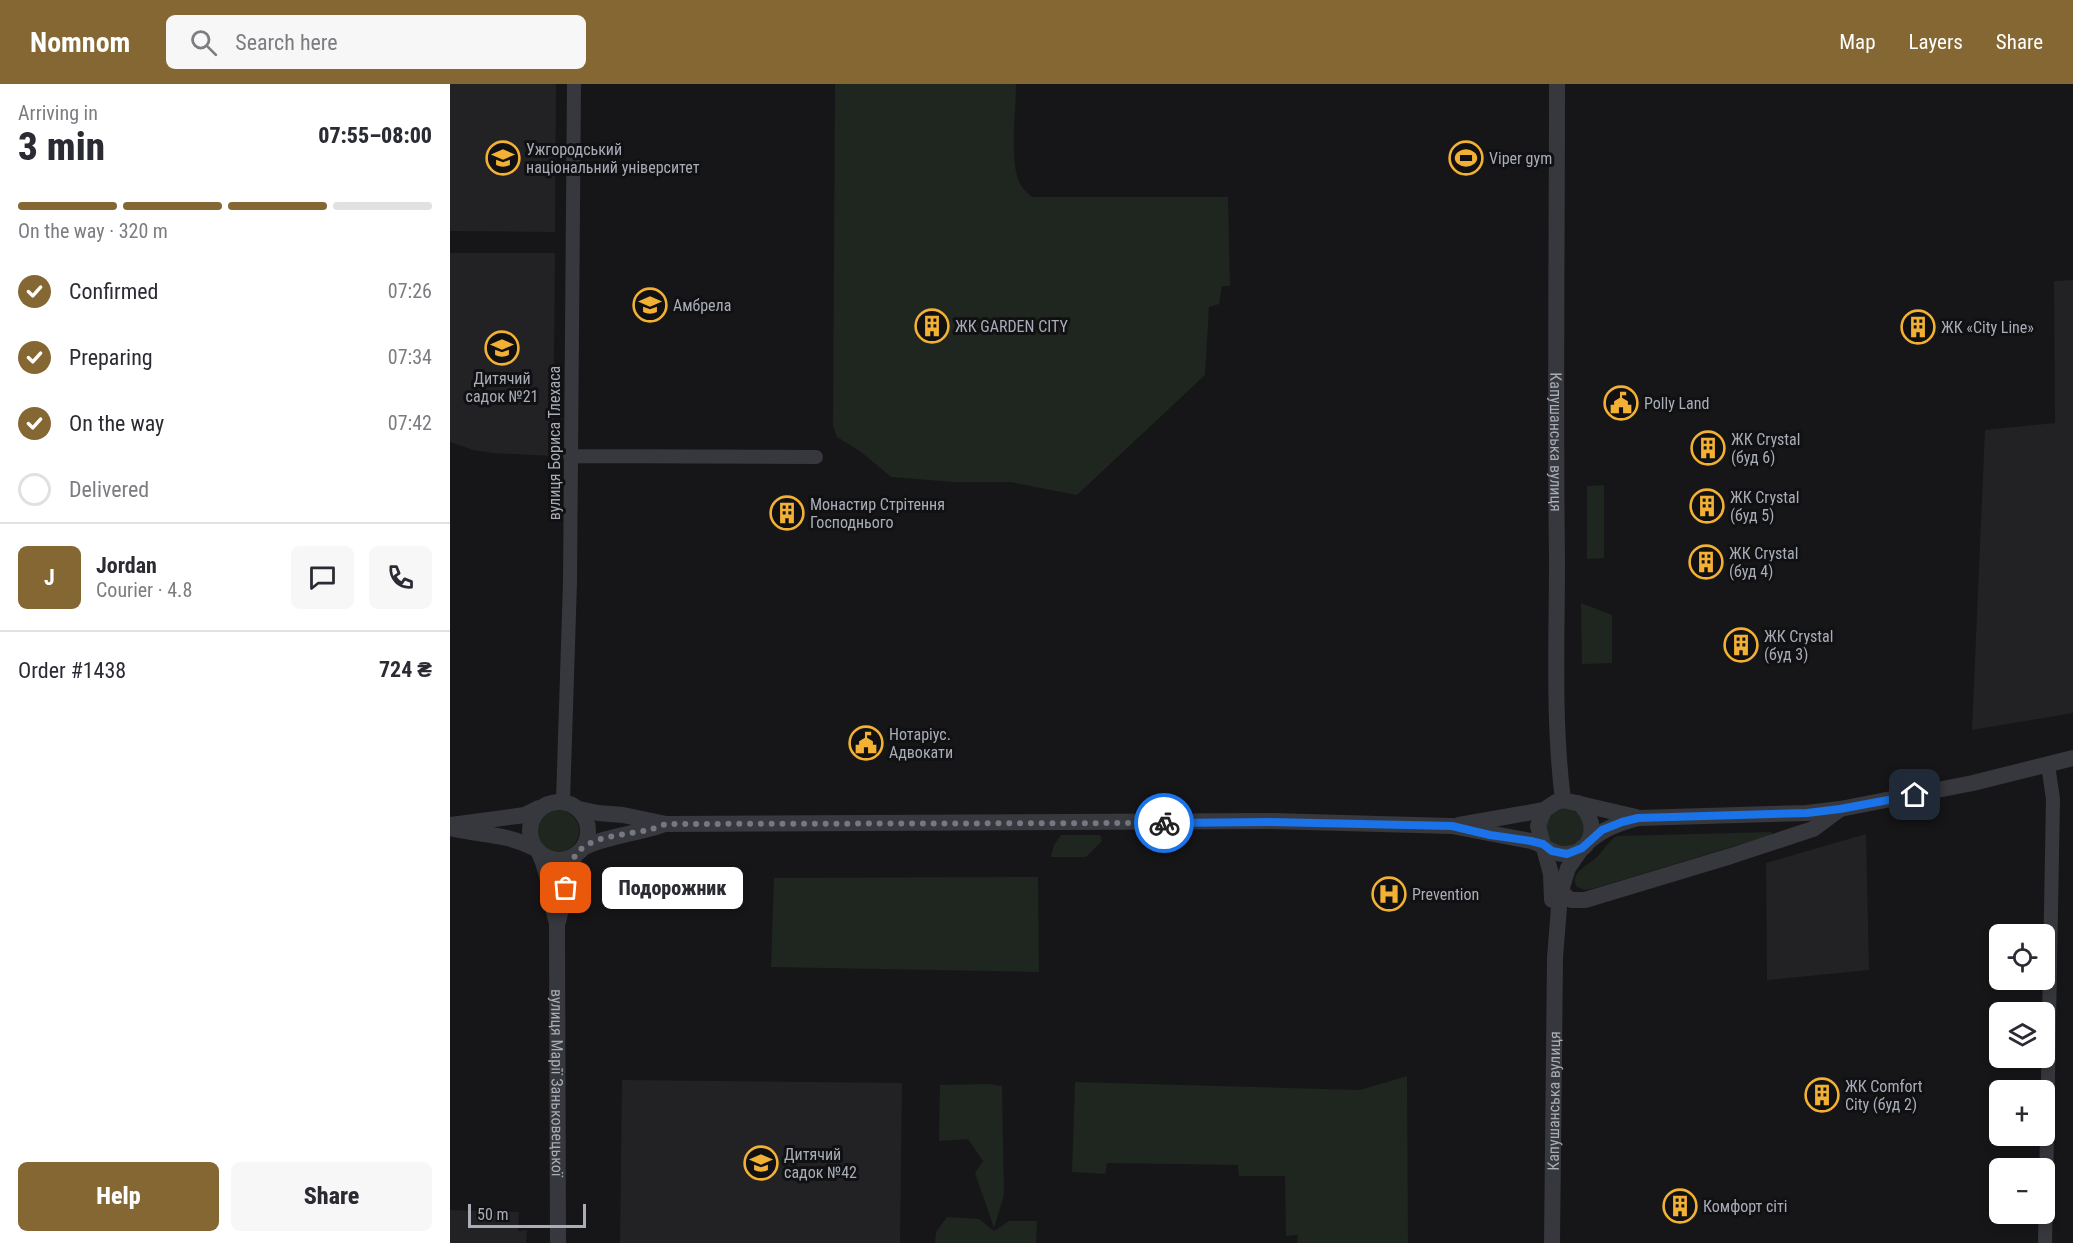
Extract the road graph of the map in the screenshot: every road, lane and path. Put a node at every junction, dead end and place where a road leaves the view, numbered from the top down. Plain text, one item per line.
1 (574, 84) edge
2 (1557, 84) edge
3 (570, 456) junction
4 (816, 457) dead end
5 (2073, 758) edge
6 (2048, 765) junction
7 (563, 801) junction
8 (1571, 801) junction
9 (540, 808) junction
10 (579, 809) junction
11 (1840, 809) junction
12 (1544, 810) junction
13 (1638, 818) junction
14 (666, 824) junction
15 (1452, 826) junction
16 (450, 827) edge
17 (1543, 844) junction
18 (1585, 845) junction
19 (537, 852) junction
20 (579, 852) junction
21 (1561, 887) junction
22 (1585, 900) junction
23 (557, 923) junction
24 (1555, 958) junction
25 (558, 1243) edge
26 (1552, 1243) edge
27 (2045, 1243) edge

1 - 3 street, вулиця Бориса Тлехаса
2 - 8 street, Капушанська вулиця
3 - 4 street
3 - 7 street, вулиця Бориса Тлехаса
5 - 6 street
6 - 11 street
6 - 27 street
7 - 9 street
7 - 10 street
8 - 12 street
8 - 13 street
8 - 18 street
9 - 16 street
9 - 19 street
10 - 14 street
10 - 20 street
11 - 13 street
11 - 22 street
12 - 15 street
12 - 17 street
13 - 18 street
14 - 15 street
14 - 20 street
15 - 17 street
16 - 19 street
17 - 18 street
17 - 24 street, Капушанська вулиця
18 - 21 street, Капушанська вулиця
19 - 20 street
19 - 23 street, вулиця Марії Заньковецької
20 - 23 street, вулиця Марії Заньковецької
21 - 22 street
21 - 24 street, Капушанська вулиця
22 - 24 street
23 - 25 street, вулиця Марії Заньковецької
24 - 26 street, Капушанська вулиця

